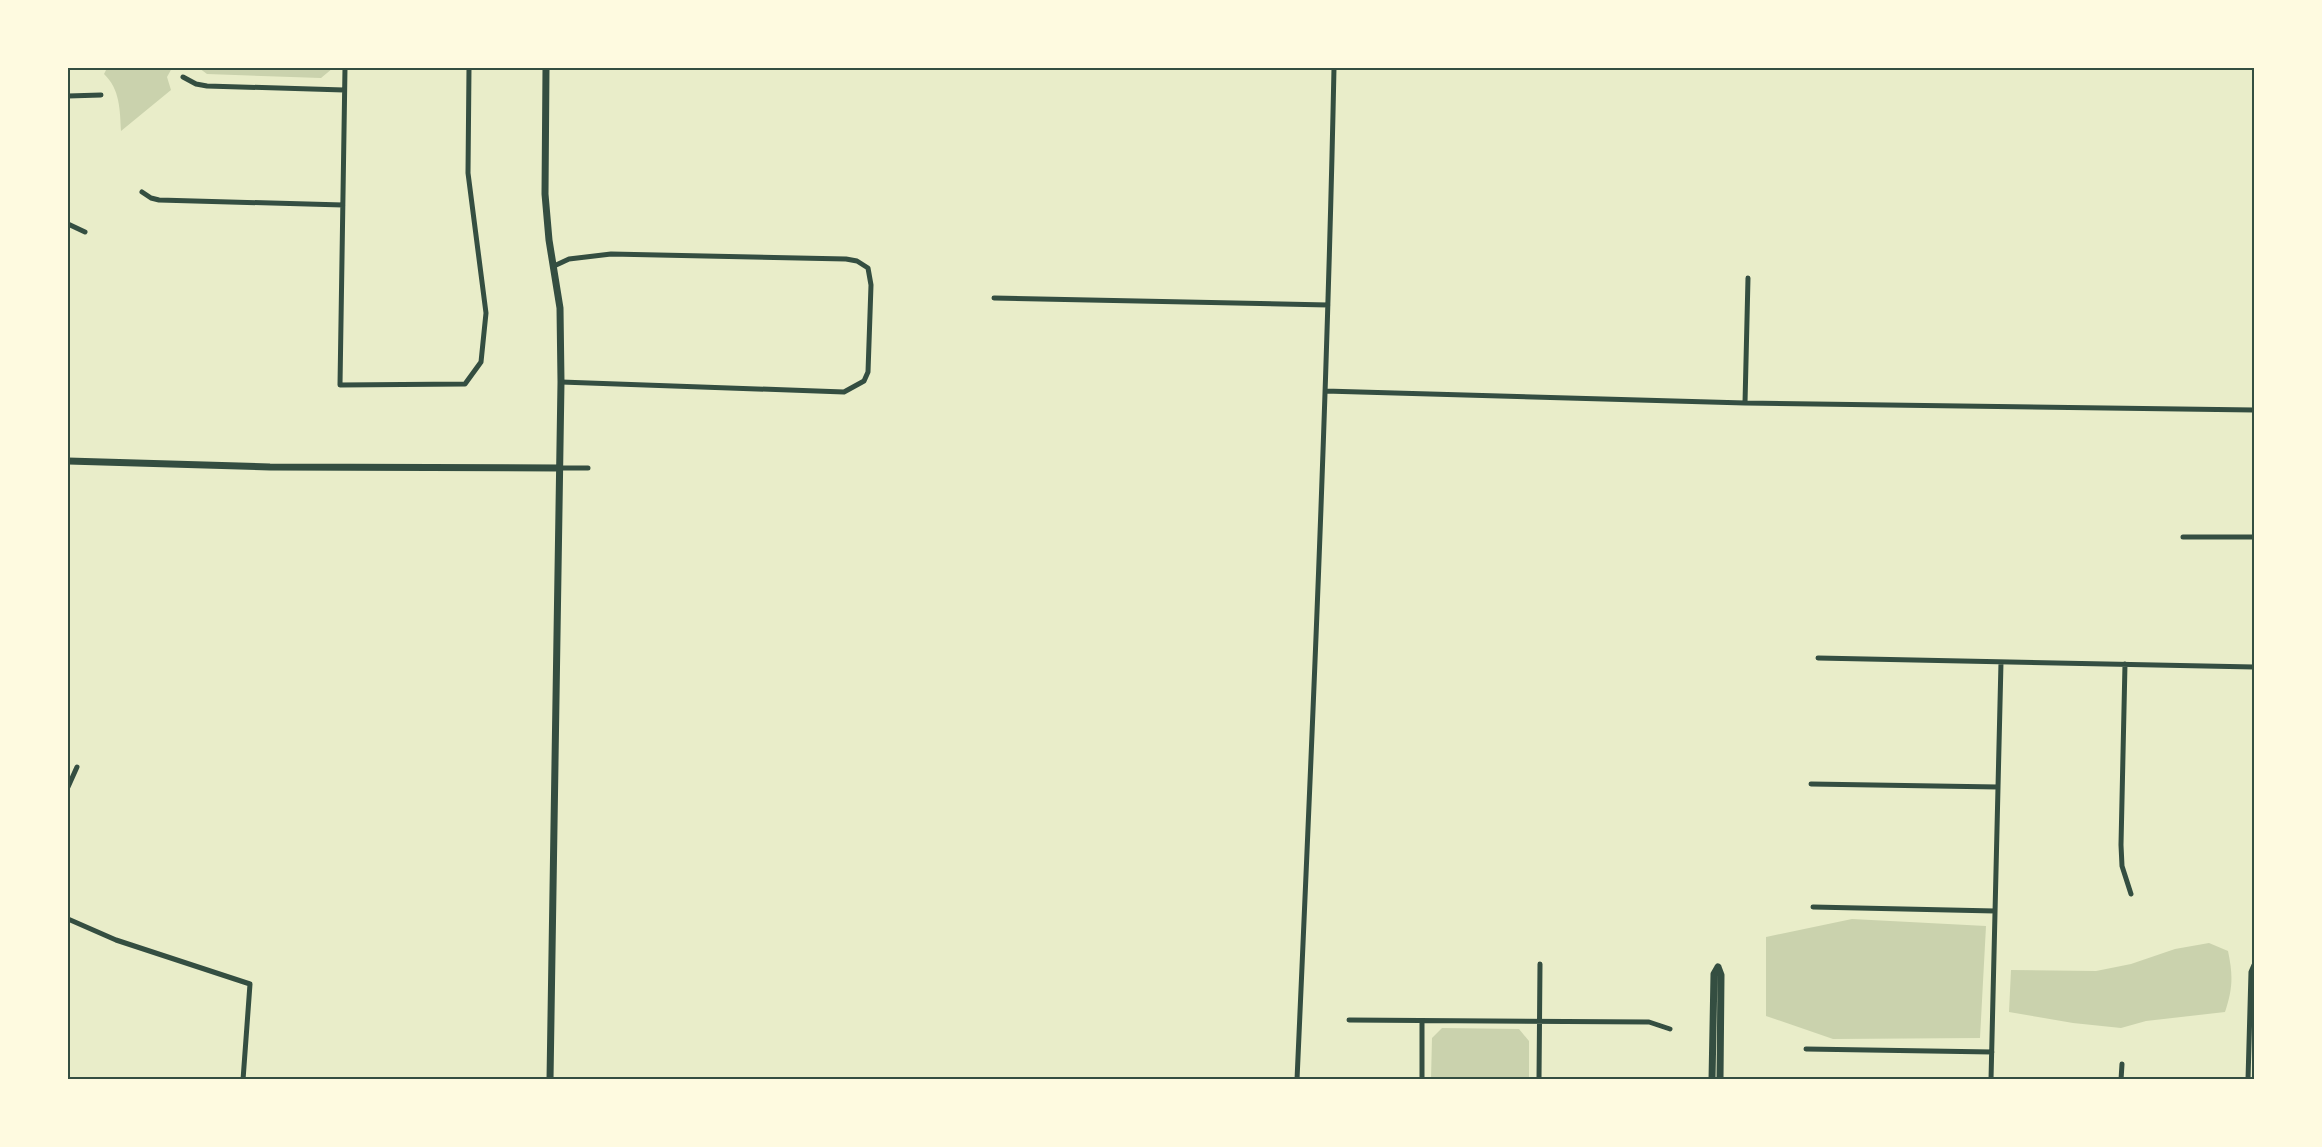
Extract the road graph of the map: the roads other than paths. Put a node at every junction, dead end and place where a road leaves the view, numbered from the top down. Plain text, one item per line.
1 (345, 68) edge
2 (469, 68) edge
3 (546, 68) edge
4 (1334, 68) edge
5 (183, 77) dead end
6 (345, 90) junction
7 (101, 95) dead end
8 (68, 96) edge
9 (142, 192) dead end
10 (343, 205) junction
11 (68, 224) edge
12 (85, 232) dead end
13 (554, 266) junction
14 (1748, 278) dead end
15 (994, 298) dead end
16 (1328, 304) junction
17 (561, 382) junction
18 (1325, 391) junction
19 (1745, 403) junction
20 (2254, 410) edge
21 (68, 461) edge
22 (560, 468) junction
23 (588, 468) dead end
24 (2183, 537) dead end
25 (2254, 537) edge
26 (1818, 658) dead end
27 (2001, 662) junction
28 (2125, 664) junction
29 (2254, 667) edge
30 (77, 767) dead end
31 (1811, 784) dead end
32 (68, 787) edge
33 (1998, 787) junction
34 (2131, 894) dead end
35 (1813, 907) dead end
36 (1995, 910) junction
37 (68, 919) edge
38 (1540, 964) dead end
39 (2254, 965) edge
40 (1349, 1020) dead end
41 (1422, 1022) junction
42 (1540, 1022) junction
43 (1670, 1029) dead end
44 (1806, 1049) dead end
45 (1992, 1052) junction
46 (2122, 1064) dead end
47 (243, 1080) edge
48 (550, 1080) edge
49 (1298, 1080) edge
50 (1422, 1080) edge
51 (1539, 1080) edge
52 (1712, 1080) edge
53 (1720, 1080) edge
54 (1991, 1080) edge
55 (2121, 1080) edge
56 (2248, 1080) edge

1 - 6 street
2 - 10 street
3 - 13 street
4 - 16 street
5 - 6 street
6 - 10 street
7 - 8 street
9 - 10 street
11 - 12 street
13 - 17 street
13 - 17 street
14 - 19 street
15 - 16 street
16 - 18 street
17 - 22 street
18 - 19 street
18 - 49 street
19 - 20 street
21 - 22 street
22 - 23 street
22 - 48 street
24 - 25 street
26 - 27 street
27 - 28 street
27 - 33 street
28 - 29 street
28 - 34 street
30 - 32 street
31 - 33 street
33 - 36 street
35 - 36 street
36 - 45 street
37 - 47 street
38 - 42 street
39 - 56 street
40 - 41 street
41 - 42 street
41 - 50 street
42 - 43 street
42 - 51 street
44 - 45 street
45 - 54 street
46 - 55 street
52 - 53 street

